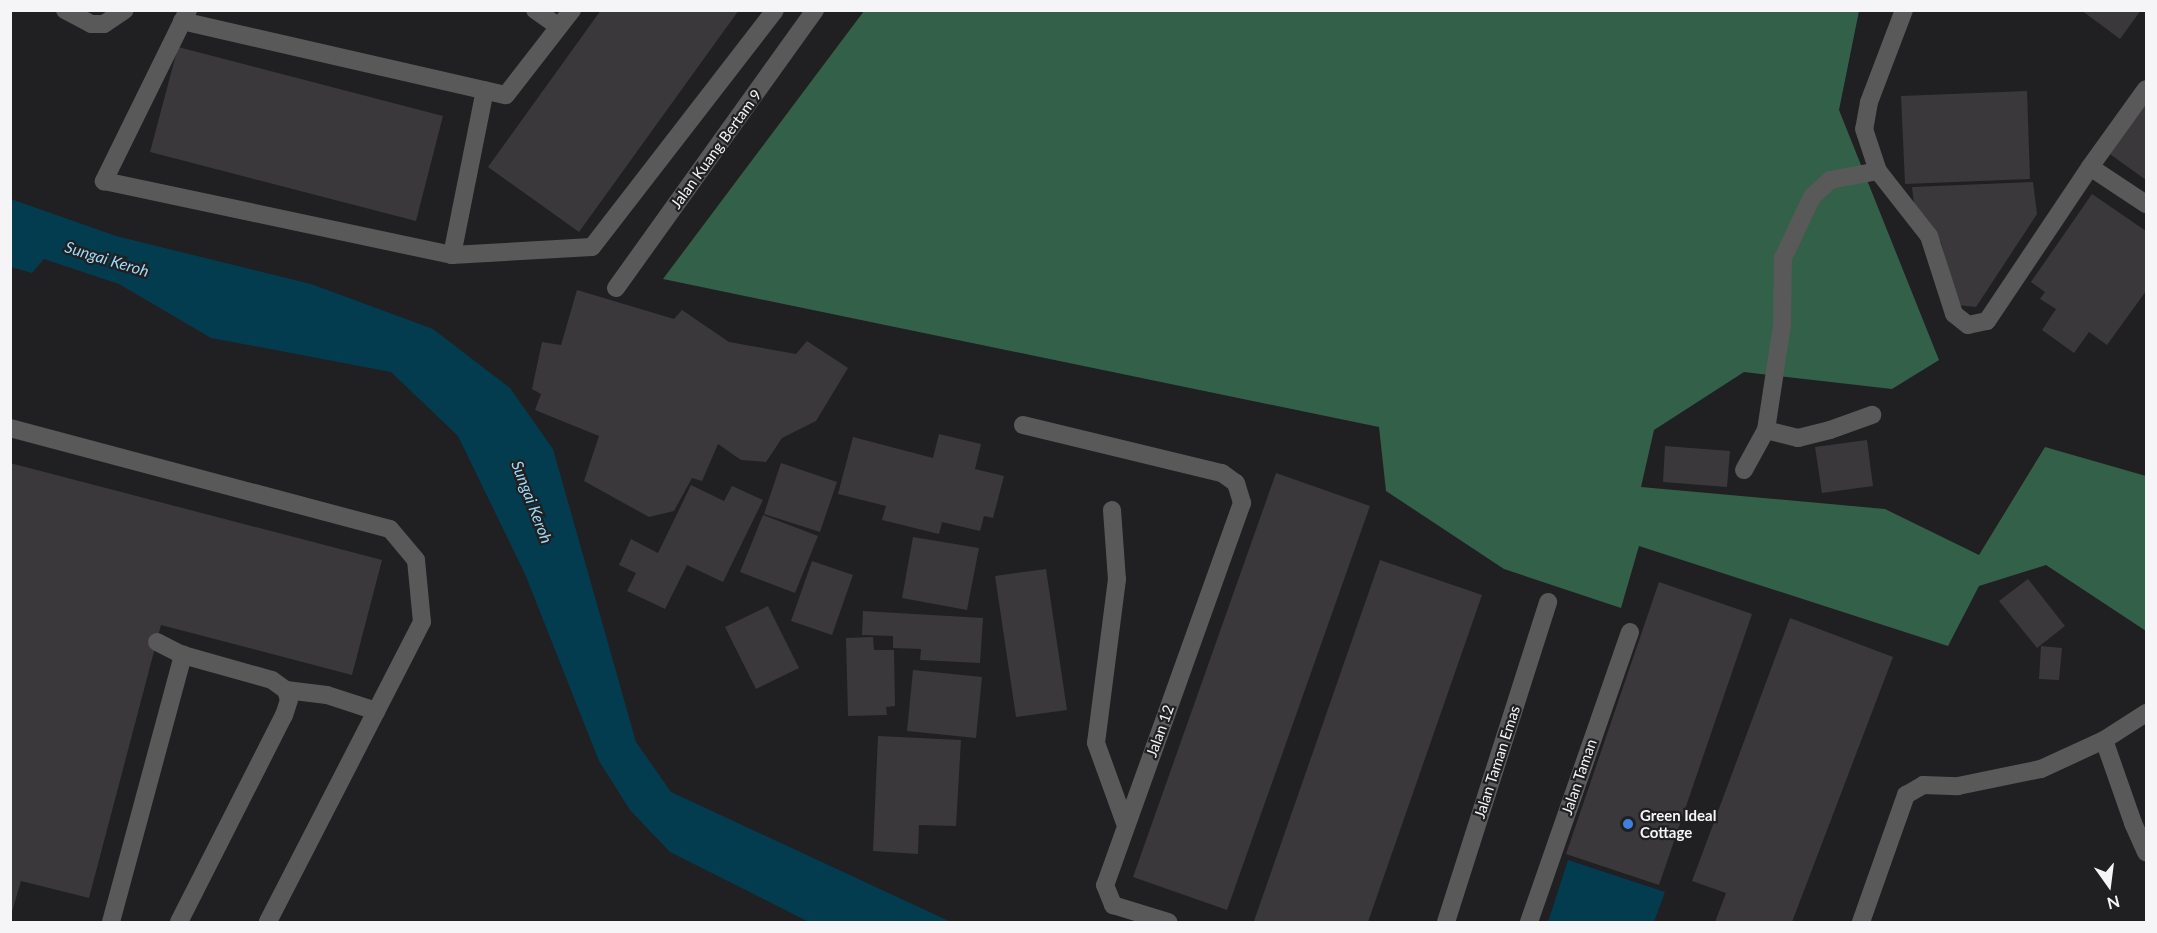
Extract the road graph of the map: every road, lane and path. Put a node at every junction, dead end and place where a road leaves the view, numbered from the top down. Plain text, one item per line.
1 (65, 10) edge
2 (125, 10) edge
3 (535, 10) edge
4 (572, 10) edge
5 (775, 10) edge
6 (815, 10) edge
7 (1904, 10) edge
8 (185, 16) edge
9 (560, 27) junction
10 (2146, 89) edge
11 (485, 90) junction
12 (2091, 167) junction
13 (1878, 171) junction
14 (2146, 204) edge
15 (452, 255) junction
16 (616, 288) dead end
17 (1872, 415) dead end
18 (1023, 425) dead end
19 (10, 428) edge
20 (1766, 430) junction
21 (1743, 470) dead end
22 (1112, 510) dead end
23 (1548, 602) dead end
24 (1630, 632) dead end
25 (157, 642) dead end
26 (183, 655) junction
27 (286, 690) junction
28 (376, 711) junction
29 (2146, 713) edge
30 (2104, 740) junction
31 (1125, 826) junction
32 (2146, 852) edge
33 (111, 922) edge
34 (179, 922) edge
35 (268, 922) edge
36 (1168, 922) edge
37 (1446, 922) edge
38 (1529, 922) edge
39 (1861, 922) edge

1 - 2 street
3 - 9 street
4 - 9 street
5 - 15 street
6 - 16 street, Jalan Kuang Bertam 9
7 - 13 street
8 - 11 street
8 - 15 street
9 - 11 street
10 - 12 street
11 - 15 street
12 - 13 street
12 - 14 street
13 - 20 street
17 - 20 street
18 - 31 street, Jalan 12
19 - 28 street
20 - 21 street
22 - 31 street
23 - 37 street, Jalan Taman Emas
24 - 38 street, Jalan Taman
25 - 26 street
26 - 27 street
26 - 33 street
27 - 28 street
27 - 34 street
28 - 35 street
29 - 30 street
30 - 32 street
30 - 39 street
31 - 36 street, Jalan 12

